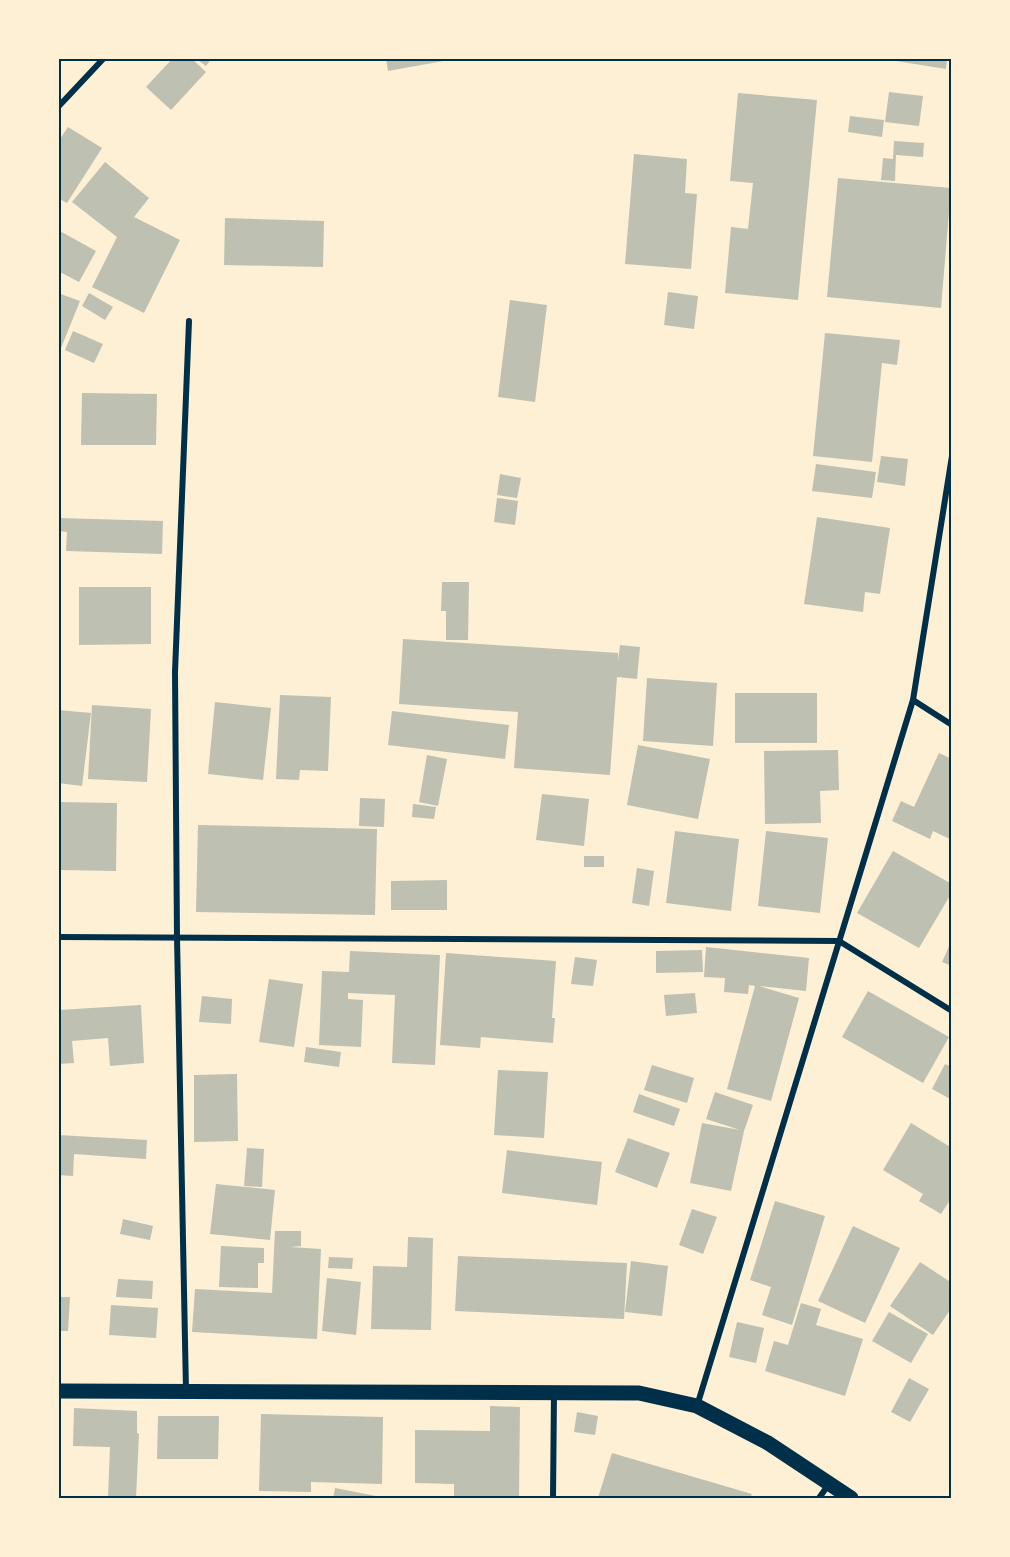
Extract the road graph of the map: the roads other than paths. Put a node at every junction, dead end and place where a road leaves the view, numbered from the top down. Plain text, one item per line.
1 (104, 58) edge
2 (58, 107) edge
3 (189, 321) dead end
4 (951, 456) edge
5 (913, 700) junction
6 (951, 724) edge
7 (58, 937) edge
8 (177, 938) junction
9 (839, 940) junction
10 (951, 1011) edge
11 (58, 1391) edge
12 (186, 1392) junction
13 (554, 1393) junction
14 (697, 1406) junction
15 (829, 1484) junction
16 (553, 1498) edge
17 (819, 1498) edge
18 (851, 1498) edge

1 - 2 street
3 - 8 street
4 - 5 street
5 - 6 street
5 - 9 street
7 - 8 street
8 - 9 street
8 - 12 street
9 - 10 street
9 - 14 street
11 - 12 main road
12 - 13 main road
13 - 14 main road
13 - 16 street
14 - 15 main road
15 - 17 street
15 - 18 main road

